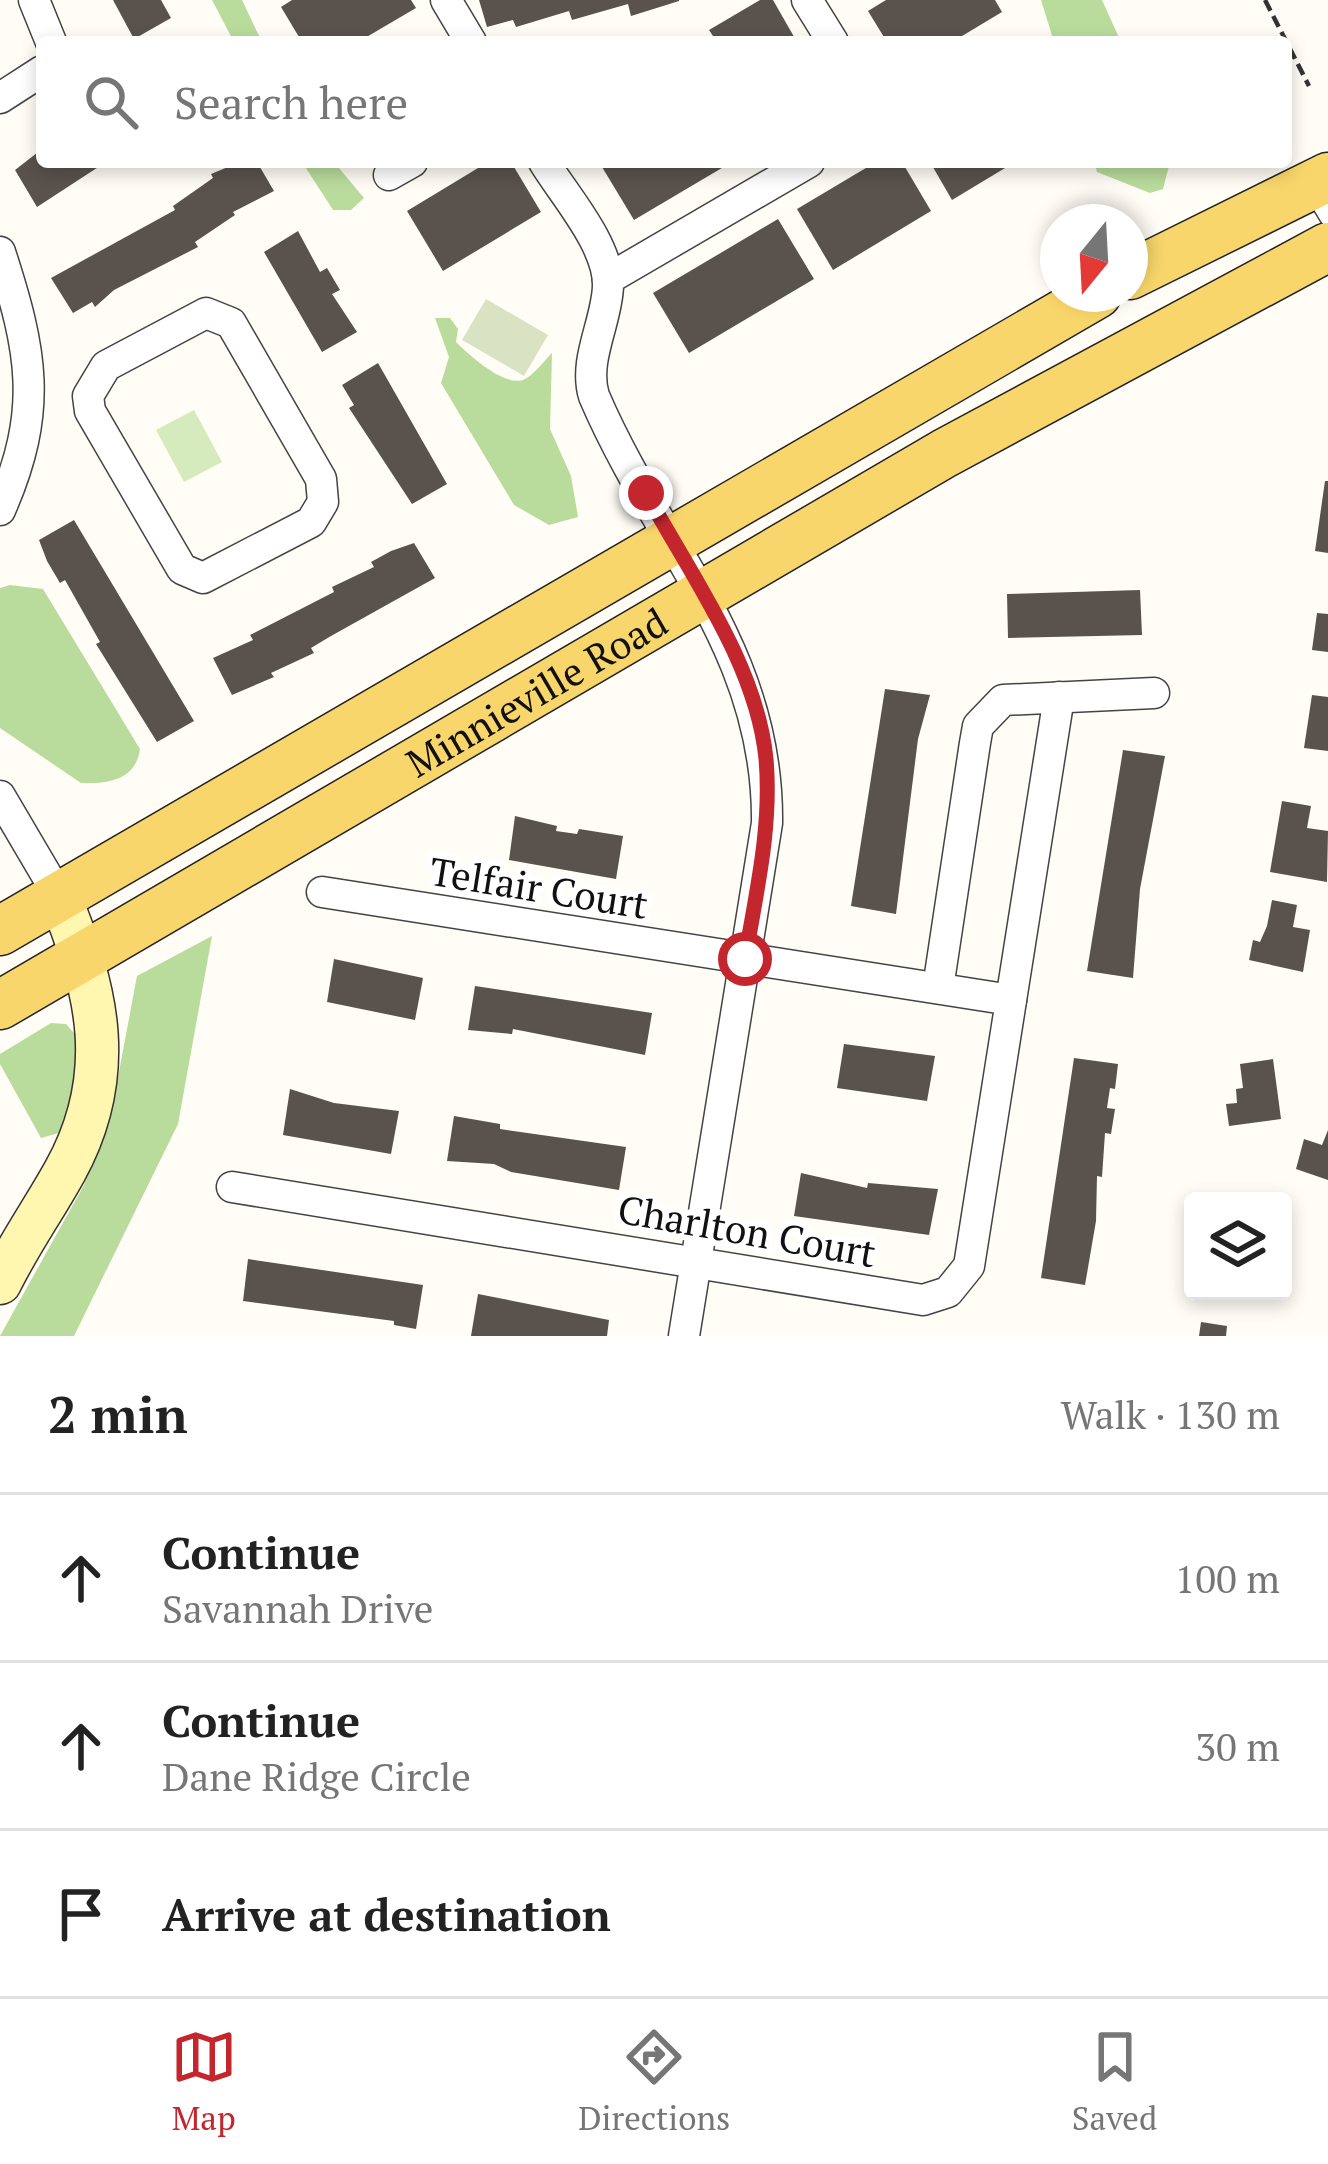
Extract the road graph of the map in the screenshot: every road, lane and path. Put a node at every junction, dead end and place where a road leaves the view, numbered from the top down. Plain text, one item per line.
1 (34, 0) edge
2 (446, 0) edge
3 (807, 0) edge
4 (1265, 0) edge
5 (49, 36) edge
6 (467, 36) edge
7 (828, 36) edge
8 (1283, 36) edge
9 (1292, 53) edge
10 (36, 75) edge
11 (1309, 86) dead end
12 (0, 98) edge
13 (548, 168) edge
14 (799, 168) edge
15 (1322, 194) edge
16 (1328, 248) edge
17 (0, 252) edge
18 (1148, 267) edge
19 (608, 280) junction
20 (1066, 312) edge
21 (32, 392) junction
22 (88, 396) junction
23 (0, 510) edge
24 (672, 540) junction
25 (702, 596) junction
26 (1154, 693) dead end
27 (1059, 698) junction
28 (0, 796) edge
29 (322, 892) dead end
30 (60, 898) junction
31 (0, 931) edge
32 (84, 956) junction
33 (745, 959) junction
34 (938, 988) junction
35 (1011, 1000) junction
36 (0, 1005) edge
37 (232, 1187) dead end
38 (696, 1260) junction
39 (0, 1283) edge
40 (684, 1336) edge

1 - 5 street
2 - 6 street
3 - 7 street
4 - 8 path
9 - 11 path
10 - 12 street
13 - 19 street
14 - 19 street
15 - 18 main road
16 - 25 main road, Minnieville Road
17 - 21 street
19 - 24 street
20 - 24 main road, Minnieville Road
21 - 22 street
21 - 23 street
22 - 22 street
24 - 25 street
24 - 30 main road, Minnieville Road
25 - 32 main road, Minnieville Road
25 - 33 street
26 - 27 street
27 - 34 street
27 - 35 street, Charlton Court
28 - 30 street
29 - 33 street, Telfair Court
30 - 31 main road, Minnieville Road
30 - 32 street
32 - 36 main road, Minnieville Road
32 - 39 street
33 - 34 street
33 - 38 street
34 - 35 street
35 - 38 street, Charlton Court
37 - 38 street, Charlton Court
38 - 40 street

